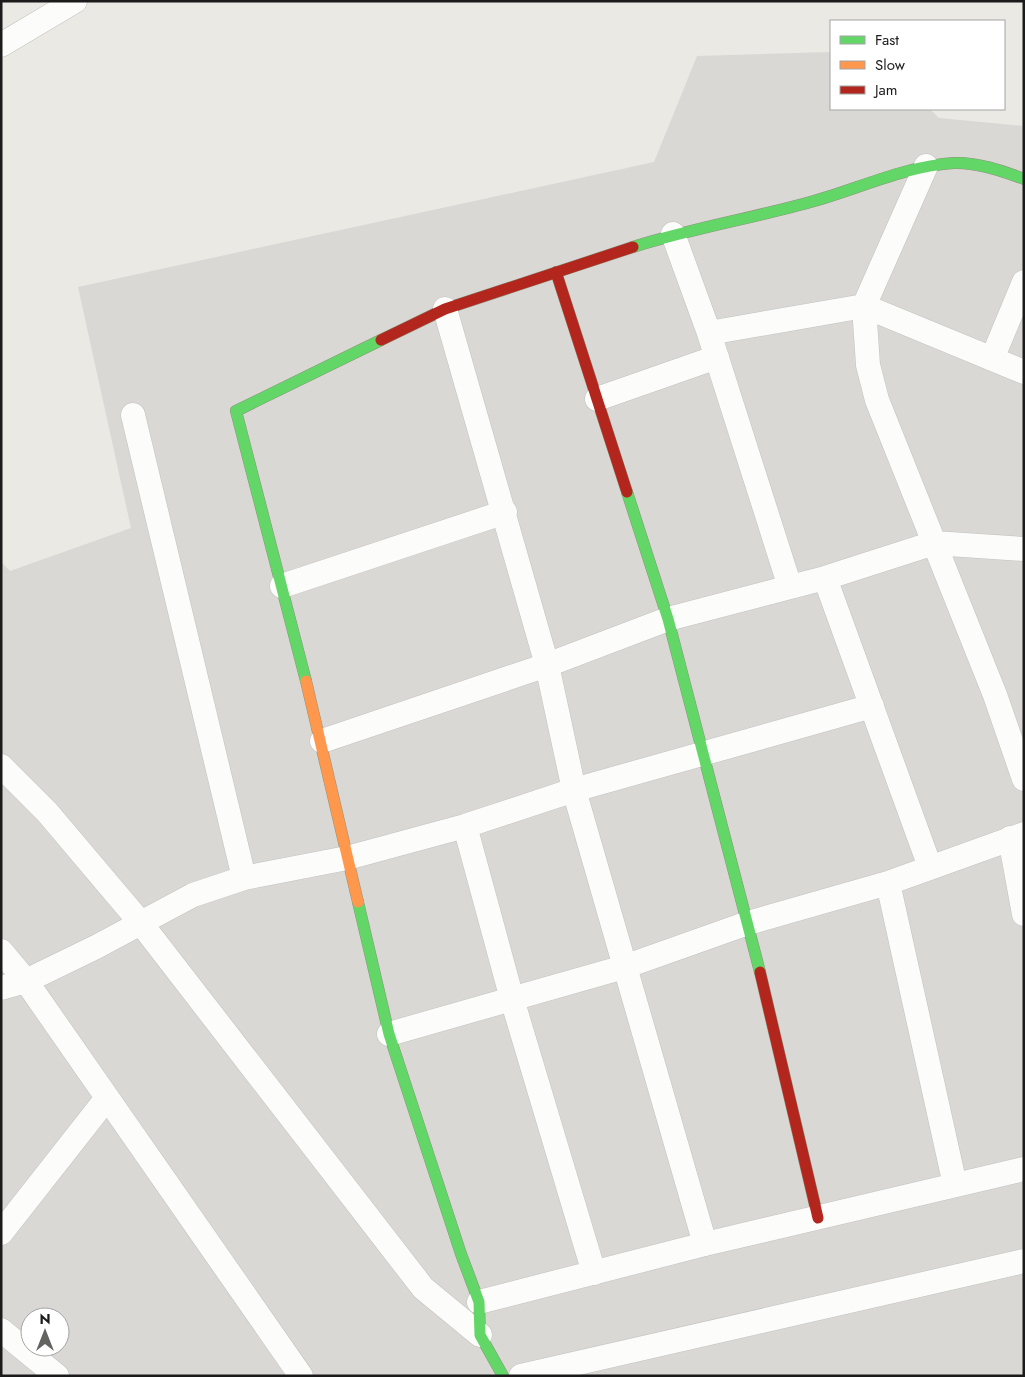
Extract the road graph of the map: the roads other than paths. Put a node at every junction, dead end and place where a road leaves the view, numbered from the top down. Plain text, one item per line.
1 (75, 1) edge
2 (1, 45) edge
3 (926, 166) junction
4 (1024, 179) edge
5 (672, 234) junction
6 (556, 272) junction
7 (1024, 282) edge
8 (864, 306) junction
9 (445, 309) junction
10 (709, 334) junction
11 (717, 357) junction
12 (992, 359) junction
13 (1024, 372) edge
14 (597, 399) junction
15 (133, 415) dead end
16 (505, 512) junction
17 (934, 543) junction
18 (1024, 550) edge
19 (825, 578) junction
20 (282, 586) junction
21 (790, 587) junction
22 (668, 619) junction
23 (547, 664) junction
24 (872, 706) junction
25 (322, 742) junction
26 (703, 754) junction
27 (1, 766) edge
28 (1024, 779) edge
29 (574, 790) junction
30 (465, 826) junction
31 (1017, 836) edge
32 (347, 858) junction
33 (930, 867) junction
34 (244, 878) junction
35 (888, 883) junction
36 (1024, 914) edge
37 (140, 922) junction
38 (748, 923) junction
39 (1, 952) edge
40 (624, 967) junction
41 (26, 981) junction
42 (1, 988) edge
43 (512, 999) junction
44 (389, 1034) junction
45 (107, 1098) junction
46 (1024, 1169) edge
47 (955, 1184) junction
48 (818, 1218) junction
49 (1, 1232) edge
50 (705, 1244) junction
51 (1024, 1261) edge
52 (594, 1273) junction
53 (479, 1302) junction
54 (1, 1330) edge
55 (480, 1335) junction
56 (56, 1376) edge
57 (301, 1376) edge
58 (503, 1376) edge
59 (521, 1376) edge

1 - 2 street
3 - 4 street
3 - 5 street
3 - 8 street
5 - 6 street
5 - 10 street
6 - 9 street
6 - 14 street
7 - 12 street
8 - 10 street
8 - 12 street
8 - 17 street
9 - 16 street
9 - 20 street
10 - 11 street
11 - 14 street
11 - 21 street
12 - 13 street
14 - 22 street
15 - 34 street
16 - 20 street
16 - 23 street
17 - 18 street
17 - 19 street
17 - 28 street
19 - 21 street
19 - 24 street
20 - 25 street
21 - 22 street
22 - 23 street
22 - 26 street
23 - 25 street
23 - 29 street
24 - 26 street
24 - 33 street
25 - 32 street
26 - 29 street
26 - 38 street
27 - 37 street
29 - 30 street
29 - 40 street
30 - 32 street
30 - 43 street
31 - 33 street
31 - 36 street
32 - 34 street
32 - 44 street
33 - 35 street
34 - 37 street
35 - 38 street
35 - 47 street
37 - 41 street
37 - 55 street
38 - 40 street
38 - 48 street
39 - 41 street
40 - 43 street
40 - 50 street
41 - 42 street
41 - 45 street
43 - 44 street
43 - 52 street
44 - 53 street
45 - 49 street
45 - 57 street
46 - 47 street
47 - 48 street
48 - 50 street
50 - 52 street
51 - 59 street
52 - 53 street
53 - 55 street
54 - 56 street
55 - 58 street

